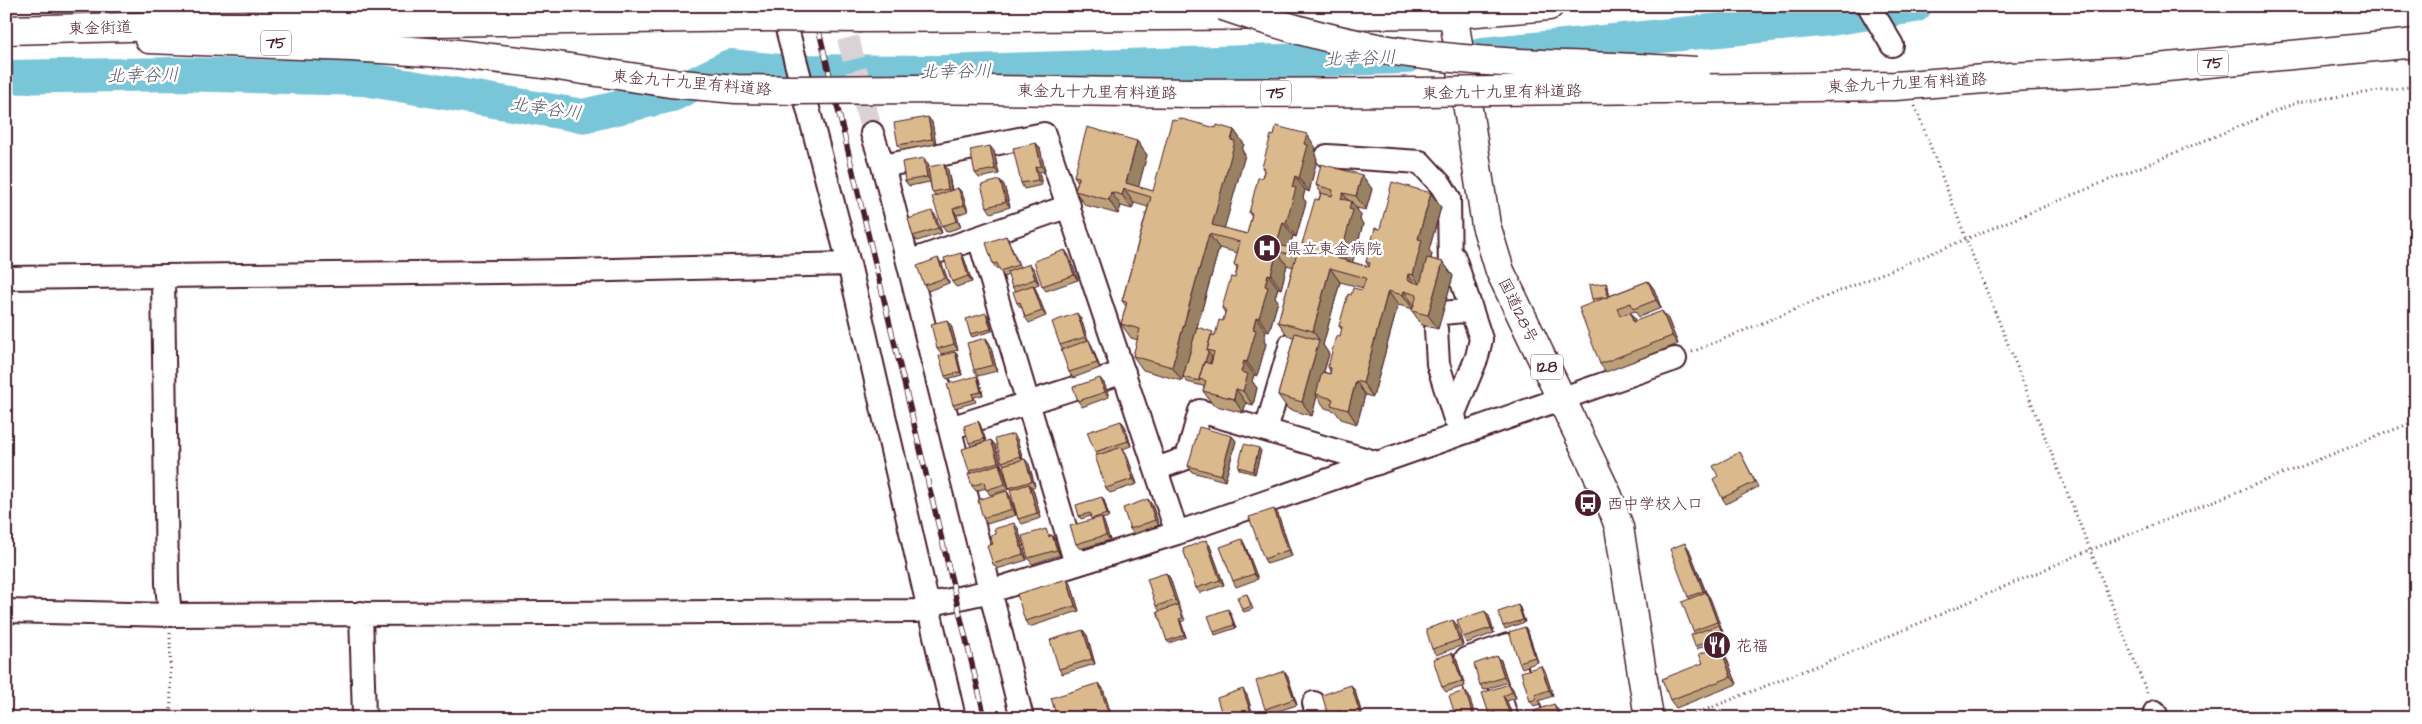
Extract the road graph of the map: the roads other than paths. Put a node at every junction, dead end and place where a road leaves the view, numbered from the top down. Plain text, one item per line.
1 (316, 6) edge
2 (1223, 6) edge
3 (1549, 6) edge
4 (1869, 6) edge
5 (162, 8) edge
6 (1453, 10) edge
7 (770, 12) edge
8 (6, 13) edge
9 (6, 30) edge
10 (6, 43) edge
11 (2416, 43) edge
12 (1892, 45) dead end
13 (2010, 77) junction
14 (872, 133) tunnel mouth
15 (1327, 156) dead end
16 (883, 166) junction
17 (1069, 206) junction
18 (979, 238) junction
19 (1450, 241) junction
20 (908, 262) junction
21 (849, 264) junction
22 (1450, 275) dead end
23 (163, 276) junction
24 (6, 278) edge
25 (1473, 315) junction
26 (1291, 344) edge
27 (1675, 359) road end
28 (1124, 372) junction
29 (1563, 400) junction
30 (1028, 403) junction
31 (1457, 424) junction
32 (950, 428) junction
33 (1266, 430) junction
34 (1378, 463) junction
35 (1156, 469) junction
36 (1177, 533) junction
37 (1076, 564) junction
38 (990, 591) junction
39 (927, 607) junction
40 (6, 612) edge
41 (362, 613) junction
42 (170, 615) junction
43 (364, 718) edge
44 (954, 718) edge
45 (1022, 718) edge
46 (1486, 718) edge
47 (1532, 718) edge
48 (1649, 718) edge

1 - 5 main road, 東金街道
2 - 13 main road, 東金九十九里有料道路 / 75, bridge
3 - 6 main road, 東金街道
4 - 12 street
5 - 8 main road, 東金街道
6 - 7 main road, 東金街道, bridge
6 - 29 main road, 国道128号 / 128
7 - 9 main road, 東金街道
7 - 21 street
10 - 13 main road, 東金九十九里有料道路 / 75, bridge
11 - 13 main road, 東金九十九里有料道路 / 75
14 - 16 street
15 - 19 street
16 - 17 street
16 - 20 street
17 - 18 street
17 - 28 street
18 - 20 street
18 - 30 street
19 - 22 street
19 - 25 street
20 - 32 street
21 - 23 street
21 - 39 street
23 - 24 street
23 - 42 street
25 - 31 street
25 - 31 street
26 - 33 street
27 - 29 street
28 - 30 street
28 - 35 street
29 - 31 street
29 - 48 main road, 国道128号 / 128
30 - 32 street
30 - 37 street
31 - 34 street
32 - 38 street
33 - 34 street
33 - 35 street
34 - 36 street
35 - 36 street
36 - 37 street
37 - 38 street
38 - 39 street
38 - 45 street
39 - 41 street
39 - 44 street
40 - 42 street
41 - 42 street
41 - 43 street
46 - 47 street

